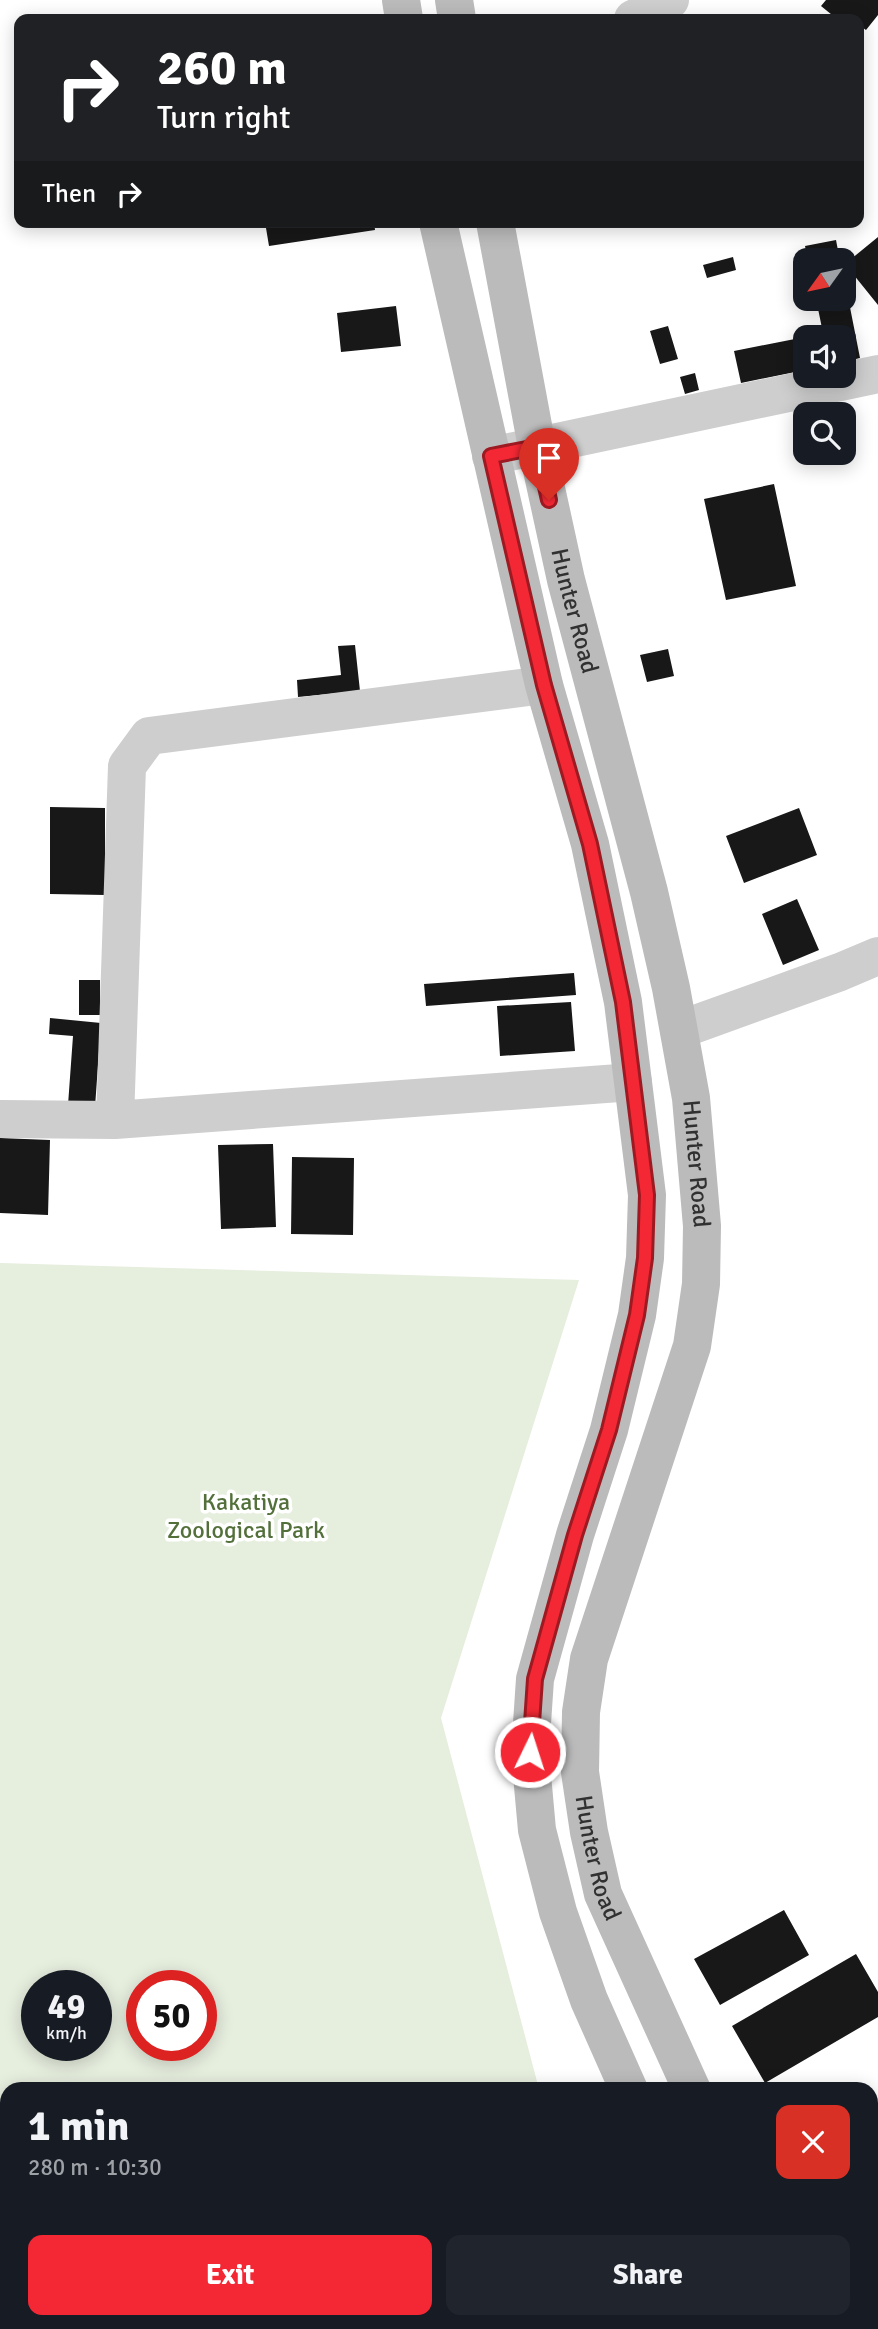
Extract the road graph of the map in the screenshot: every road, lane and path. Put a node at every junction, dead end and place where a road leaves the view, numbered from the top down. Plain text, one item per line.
1 (670, 0) edge
2 (643, 14) edge
3 (439, 228) edge
4 (496, 228) edge
5 (871, 384) edge
6 (537, 447) junction
7 (491, 456) junction
8 (544, 685) junction
9 (878, 956) edge
10 (679, 1030) junction
11 (633, 1082) junction
12 (0, 1119) edge
13 (115, 1119) junction
14 (625, 2082) edge
15 (688, 2082) edge

1 - 2 street
3 - 7 main road, Hunter Road
4 - 6 main road, Hunter Road
5 - 6 street
6 - 7 street
6 - 10 main road, Hunter Road
7 - 8 main road, Hunter Road
8 - 11 main road, Hunter Road
8 - 13 street
9 - 10 street
10 - 15 main road, Hunter Road
11 - 13 street
11 - 14 main road, Hunter Road
12 - 13 street

